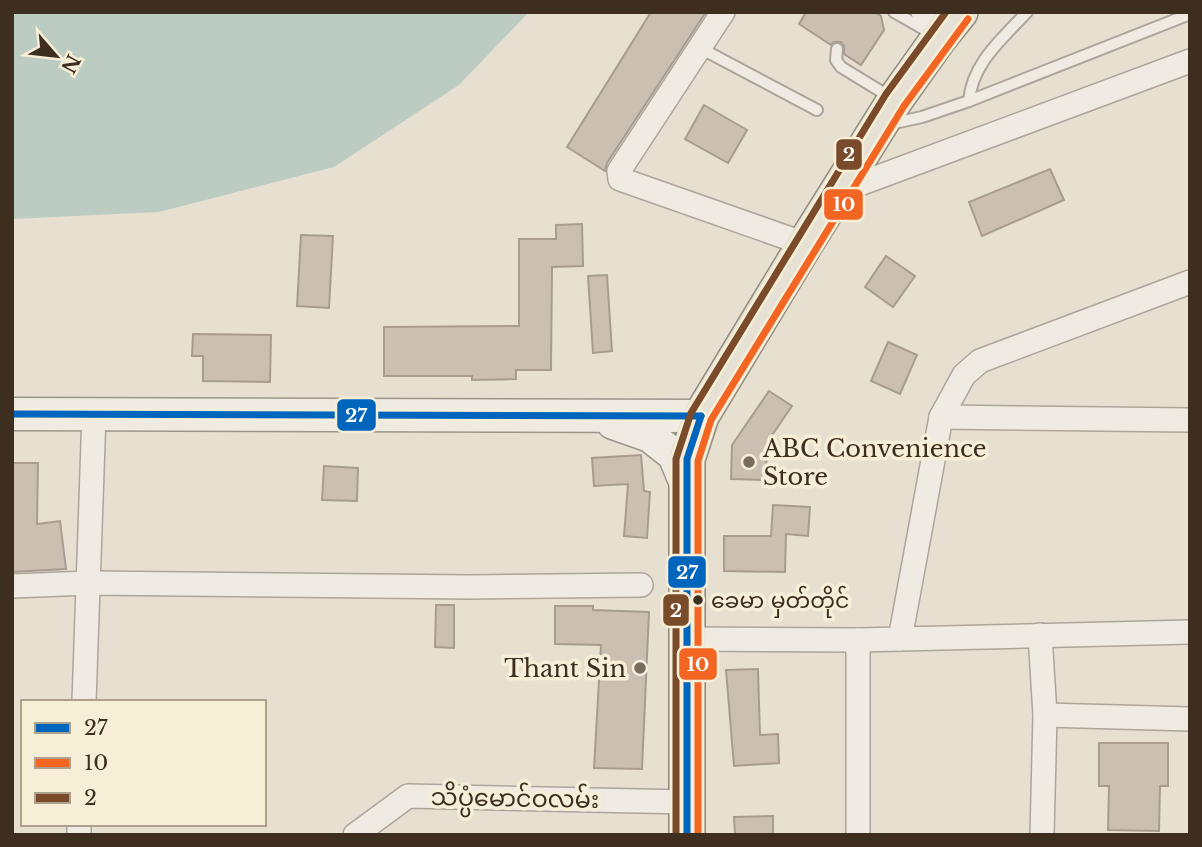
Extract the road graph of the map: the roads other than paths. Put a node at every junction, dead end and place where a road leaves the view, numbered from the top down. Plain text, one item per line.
1 (723, 12) edge
2 (894, 12) edge
3 (1027, 12) edge
4 (1190, 14) edge
5 (942, 23) edge
6 (701, 48) junction
7 (837, 49) dead end
8 (1190, 61) edge
9 (969, 101) junction
10 (817, 110) dead end
11 (886, 113) junction
12 (838, 192) junction
13 (805, 244) junction
14 (1190, 282) edge
15 (12, 414) edge
16 (94, 414) junction
17 (581, 415) junction
18 (702, 416) junction
19 (941, 417) junction
20 (1190, 421) edge
21 (687, 486) junction
22 (89, 583) junction
23 (641, 585) dead end
24 (12, 586) edge
25 (1190, 632) edge
26 (1040, 635) junction
27 (687, 639) junction
28 (900, 639) junction
29 (858, 640) junction
30 (84, 700) edge
31 (1045, 715) junction
32 (1190, 719) edge
33 (687, 818) edge
34 (355, 835) edge
35 (858, 835) edge
36 (1042, 835) edge

1 - 6 street
2 - 5 lane
3 - 9 lane
4 - 9 lane
5 - 11 main road
6 - 10 lane
6 - 13 street
7 - 11 lane
8 - 12 street
9 - 11 lane
11 - 12 main road
12 - 13 main road
13 - 18 main road
14 - 19 street
15 - 16 main road
16 - 17 main road
16 - 22 street
17 - 18 main road
17 - 21 main road
18 - 21 main road
19 - 20 street
19 - 28 street
21 - 27 main road
22 - 23 street
22 - 24 street
22 - 30 street
25 - 26 street
26 - 28 street
26 - 31 street
27 - 29 street
27 - 33 main road
28 - 29 street
29 - 35 street
31 - 32 street
31 - 36 street
33 - 34 street, သိပ္ပံမောင်ဝလမ်း

